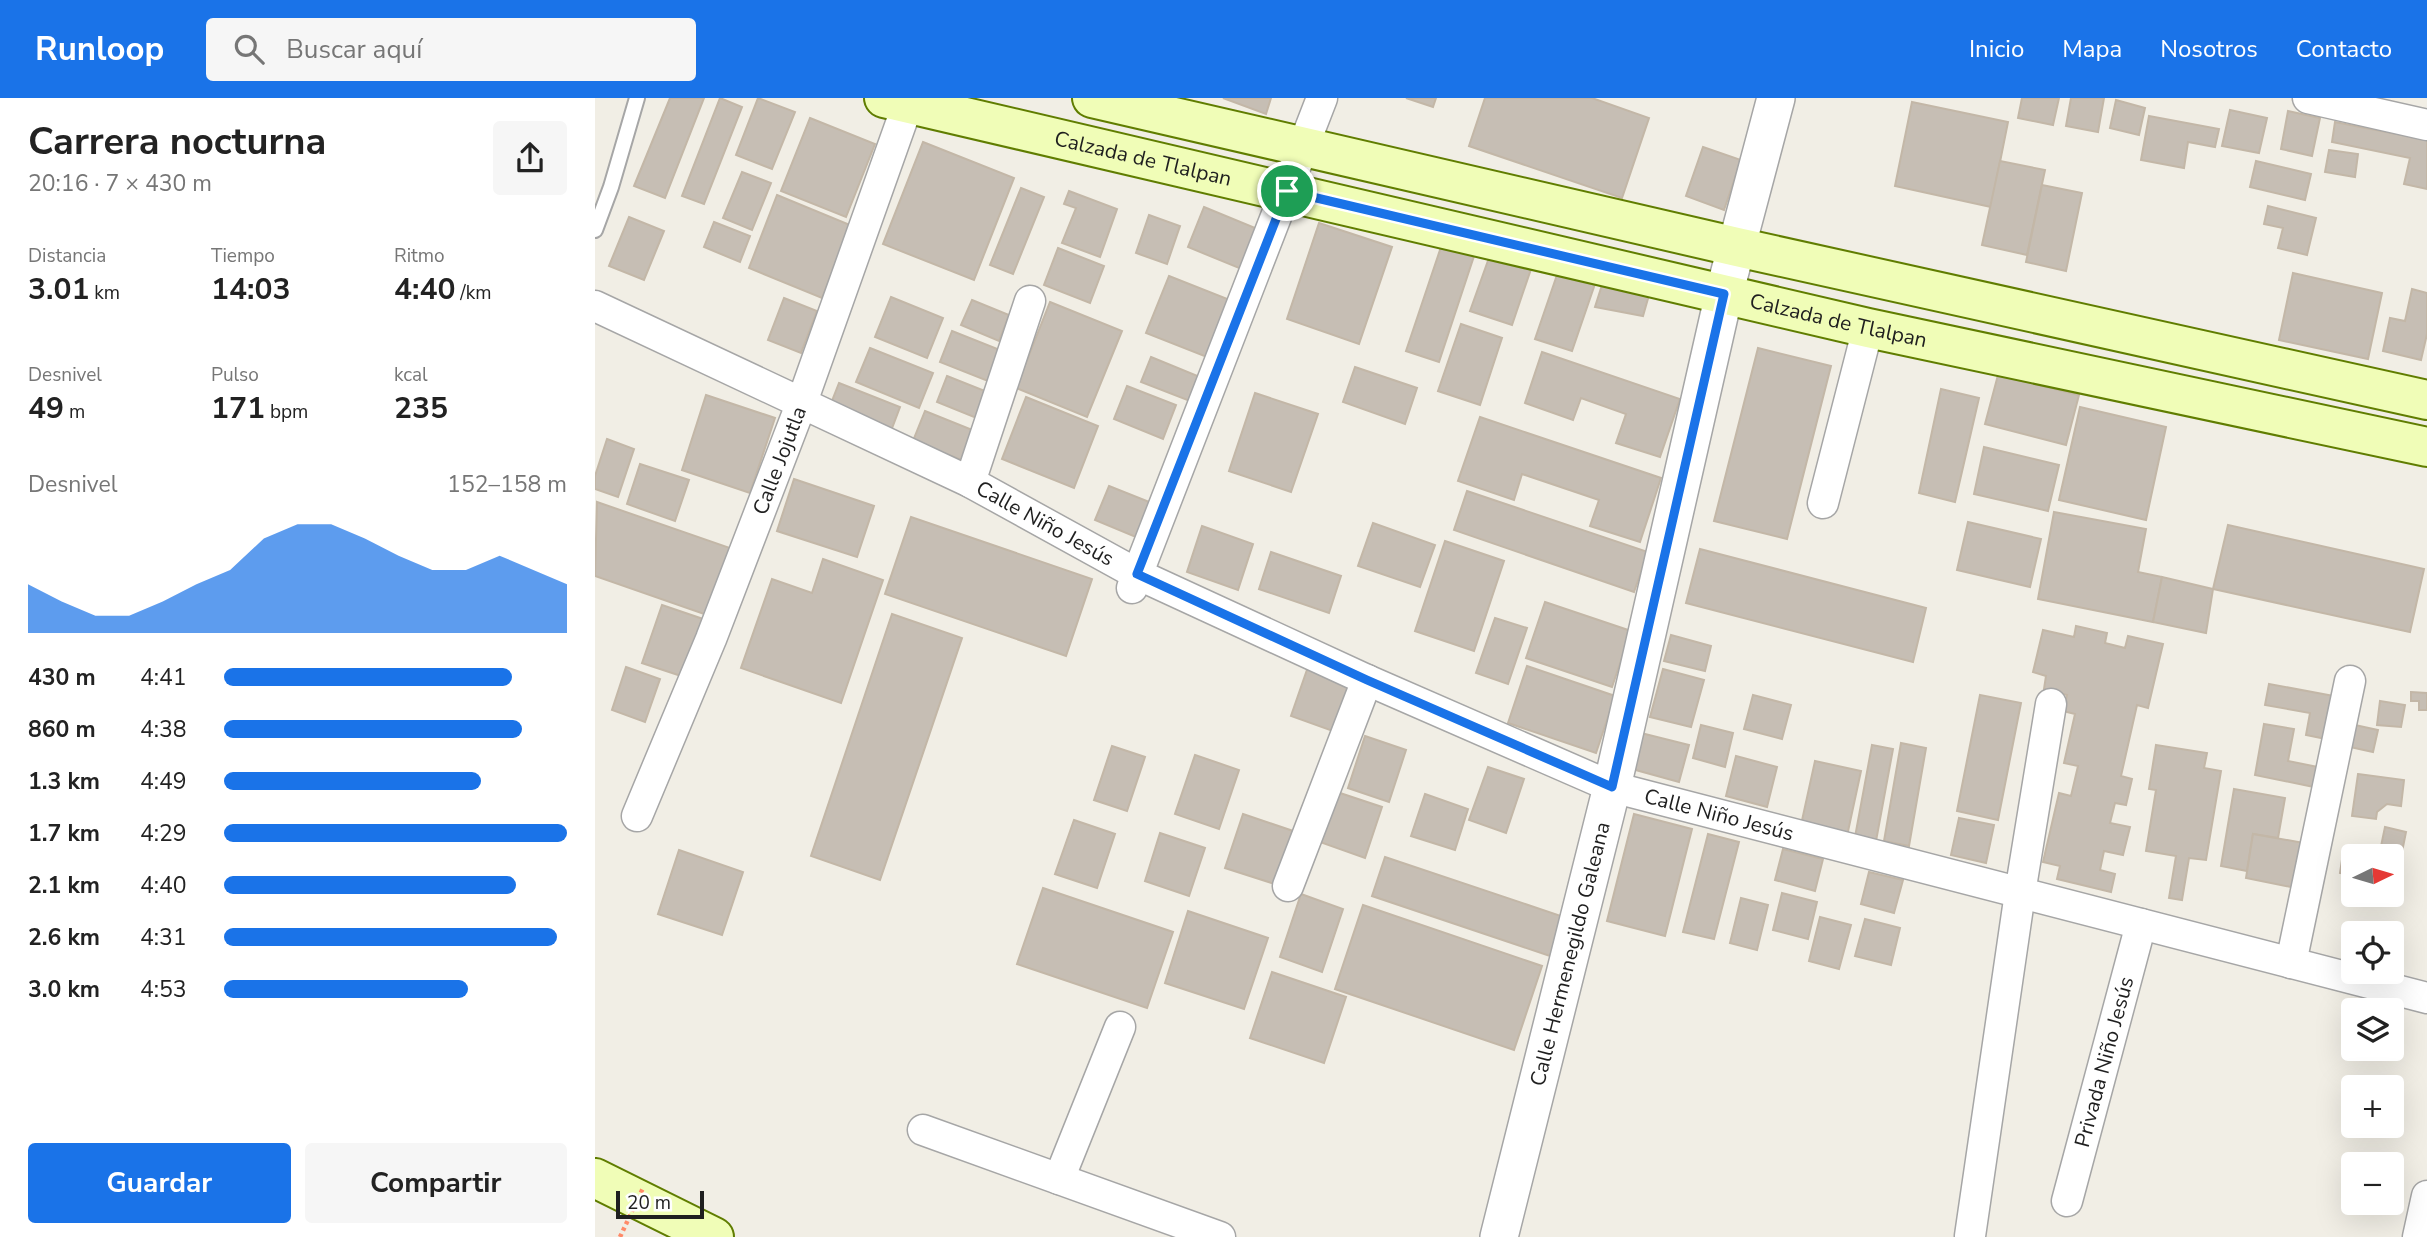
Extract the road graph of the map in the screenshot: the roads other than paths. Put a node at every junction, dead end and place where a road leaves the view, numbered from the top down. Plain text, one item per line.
1 (637, 98) edge
2 (1092, 98) edge
3 (1322, 98) edge
4 (1776, 98) edge
5 (2308, 98) edge
6 (900, 100) edge
7 (2427, 125) edge
8 (1303, 146) junction
9 (1287, 191) junction
10 (595, 230) edge
11 (1737, 247) junction
12 (1724, 294) junction
13 (1030, 301) dead end
14 (595, 306) edge
15 (1868, 328) junction
16 (2427, 400) edge
17 (802, 402) junction
18 (2427, 447) edge
19 (970, 482) junction
20 (1823, 503) dead end
21 (1142, 585) junction
22 (1367, 680) junction
23 (2350, 681) dead end
24 (2051, 704) dead end
25 (1612, 787) junction
26 (636, 816) dead end
27 (1288, 886) dead end
28 (2020, 893) junction
29 (2141, 924) junction
30 (2291, 962) junction
31 (2427, 998) edge
32 (1120, 1027) dead end
33 (923, 1130) dead end
34 (595, 1178) edge
35 (1059, 1178) junction
36 (2427, 1196) edge
37 (2067, 1201) dead end
38 (1970, 1236) edge
39 (714, 1237) edge
40 (1220, 1237) edge
41 (1499, 1237) edge
42 (2418, 1237) edge

1 - 10 lane
2 - 8 main road
3 - 8 street
4 - 11 street, Calle Hermenegildo Galeana
5 - 7 street
6 - 9 main road, Calzada de Tlalpan
6 - 17 street, Calle Jojutla
8 - 9 street
8 - 11 main road
9 - 12 main road, Calzada de Tlalpan
9 - 21 street
11 - 12 street, Calle Hermenegildo Galeana
11 - 16 main road
12 - 15 main road, Calzada de Tlalpan
12 - 25 street, Calle Hermenegildo Galeana
13 - 19 street
14 - 17 street, Calle Niño Jesús
15 - 18 main road, Calzada de Tlalpan
15 - 20 street
17 - 19 street, Calle Niño Jesús
17 - 26 street, Calle Jojutla
19 - 21 street, Calle Niño Jesús
21 - 22 street, Calle Niño Jesús
22 - 25 street, Calle Niño Jesús
22 - 27 street
23 - 30 street
24 - 28 street
25 - 28 street, Calle Niño Jesús
25 - 41 street, Calle Hermenegildo Galeana
28 - 29 street, Calle Niño Jesús
28 - 38 street
29 - 30 street, Calle Niño Jesús
29 - 37 street, Privada Niño Jesús
30 - 31 street, Calle Niño Jesús
32 - 35 street
33 - 35 street
34 - 39 main road
35 - 40 street
36 - 42 street

